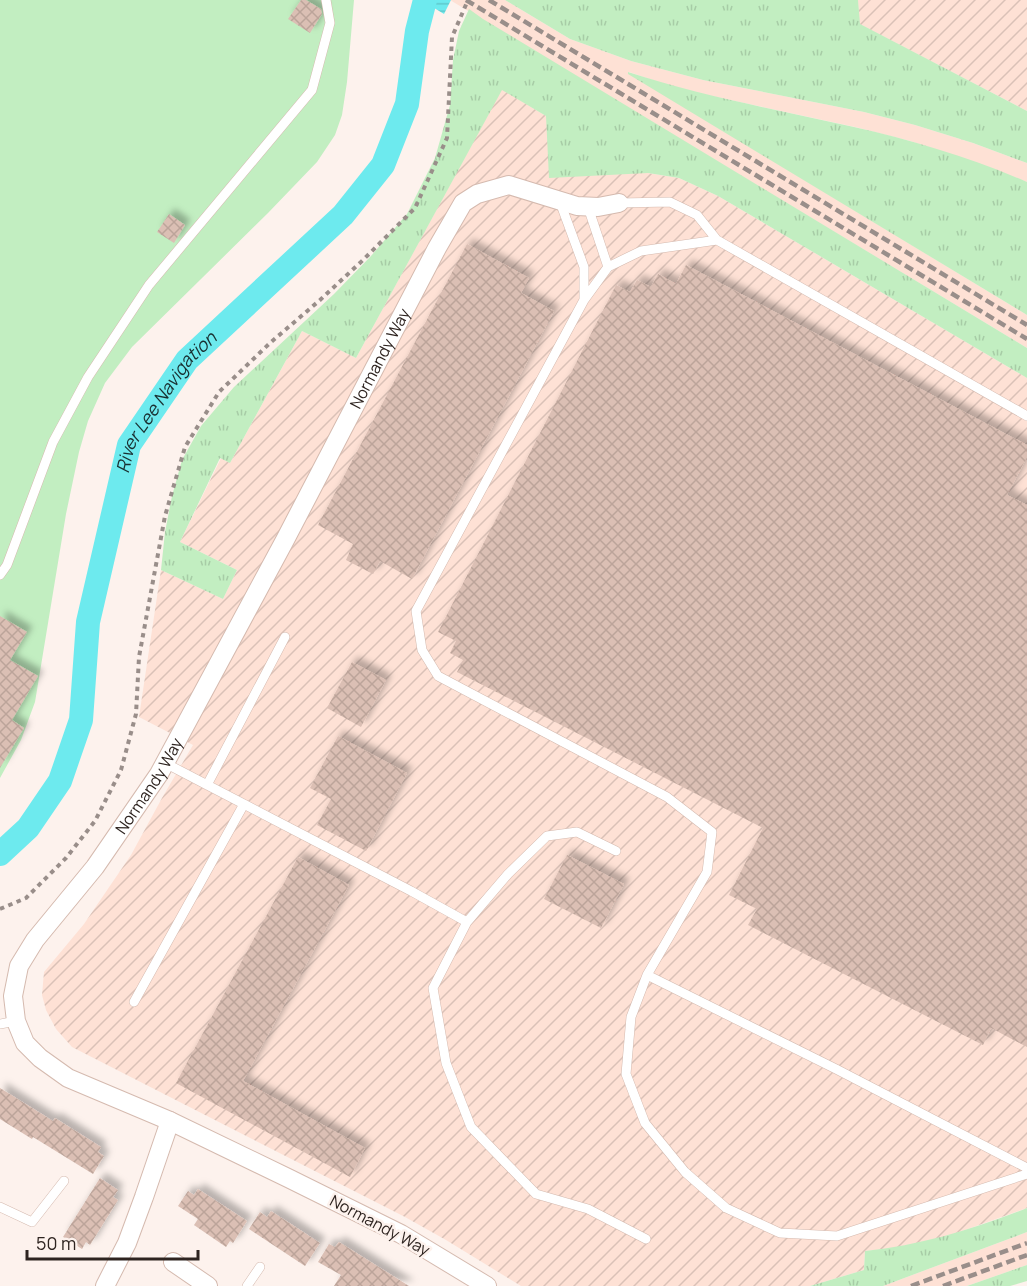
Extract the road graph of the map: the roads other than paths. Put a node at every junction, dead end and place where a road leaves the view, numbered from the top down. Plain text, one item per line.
1 (327, 0) edge
2 (560, 201) junction
3 (619, 203) joint
4 (588, 207) junction
5 (717, 240) junction
6 (608, 267) junction
7 (584, 300) junction
8 (1027, 416) edge
9 (0, 575) edge
10 (285, 637) dead end
11 (165, 763) junction
12 (207, 785) junction
13 (244, 804) junction
14 (616, 851) dead end
15 (467, 922) junction
16 (647, 975) junction
17 (134, 1002) dead end
18 (8, 1022) edge
19 (170, 1121) junction
20 (1027, 1168) edge
21 (1027, 1174) edge
22 (64, 1180) dead end
23 (0, 1207) edge
24 (646, 1239) dead end
25 (173, 1262) dead end
26 (260, 1267) dead end
27 (105, 1286) edge
28 (208, 1286) edge
29 (247, 1286) edge
30 (487, 1286) edge

1 - 9 lane
2 - 4 street, Normandy Way
2 - 7 lane
2 - 11 street, Normandy Way
3 - 4 street, Normandy Way
3 - 5 lane
4 - 6 lane
5 - 6 lane
5 - 8 lane
6 - 7 lane
7 - 16 lane
10 - 12 lane
11 - 12 lane
11 - 18 street, Normandy Way
12 - 13 lane
13 - 15 lane
13 - 17 lane
14 - 15 lane
15 - 24 lane
16 - 20 lane
16 - 21 lane
18 - 19 street, Normandy Way
19 - 27 street
19 - 30 street, Normandy Way
22 - 23 lane
25 - 28 street
26 - 29 lane

